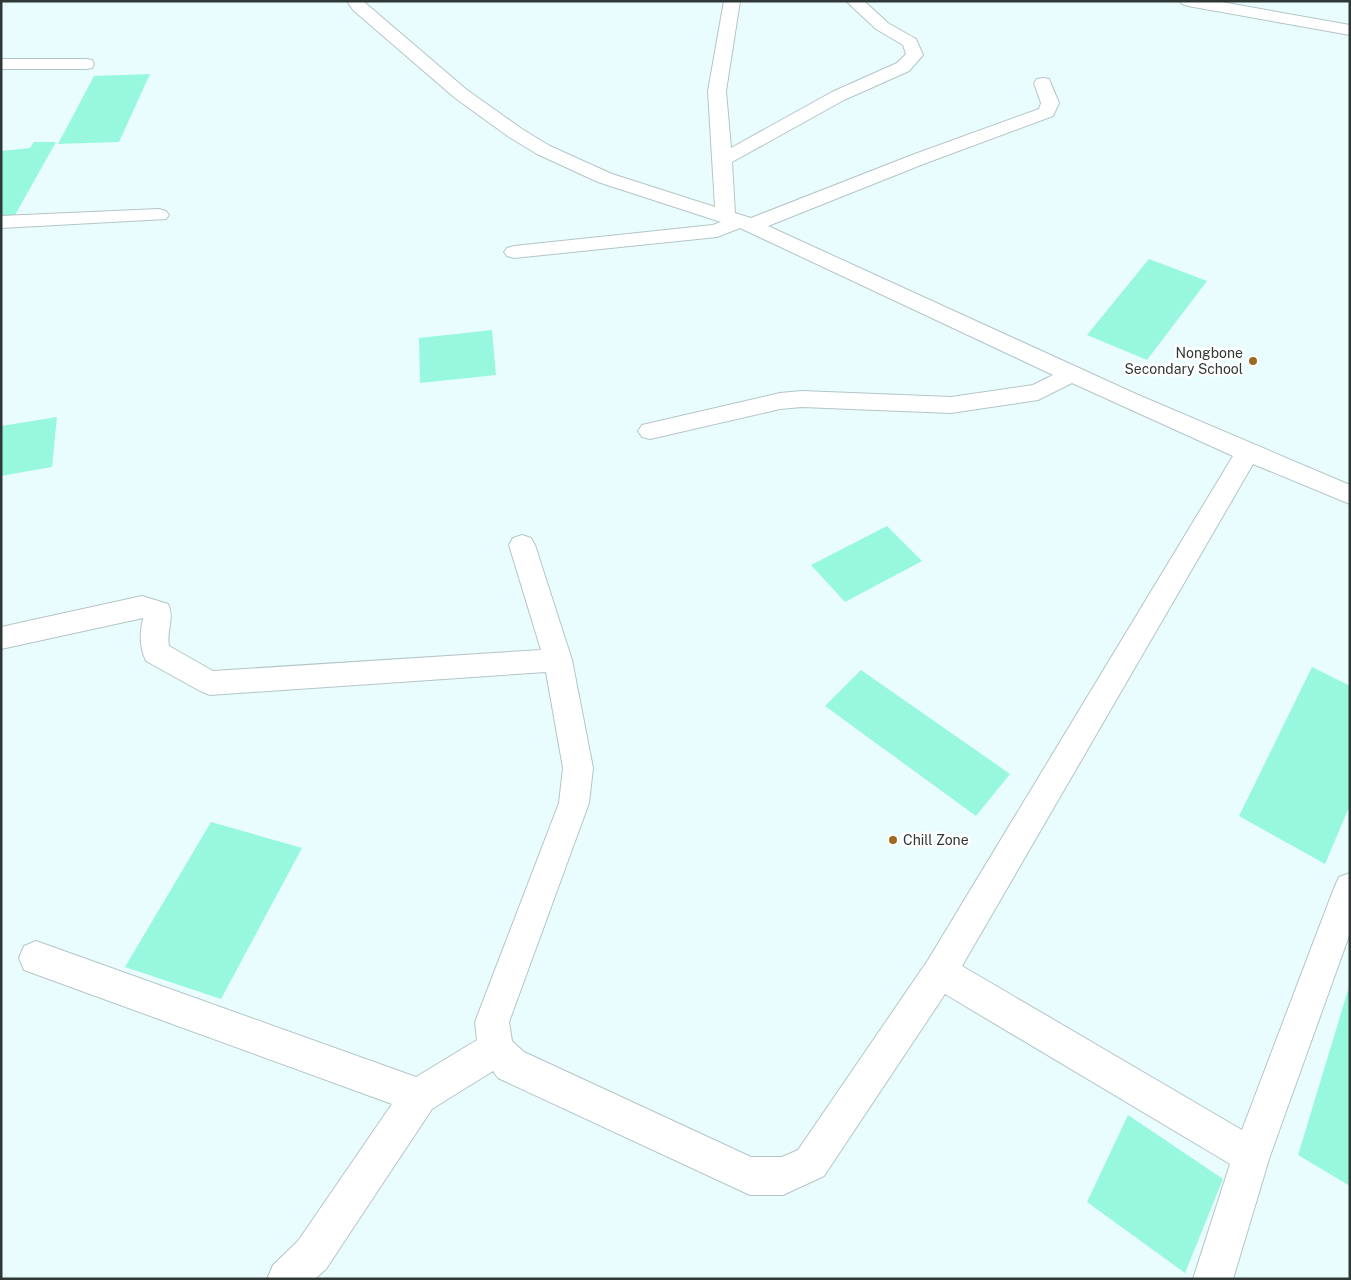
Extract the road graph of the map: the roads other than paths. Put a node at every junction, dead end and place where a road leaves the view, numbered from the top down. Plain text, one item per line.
1 (355, 1) edge
2 (732, 1) edge
3 (854, 1) edge
4 (1188, 1) edge
5 (1350, 30) edge
6 (1, 64) edge
7 (86, 64) dead end
8 (1043, 83) dead end
9 (723, 160) junction
10 (159, 215) dead end
11 (739, 221) junction
12 (1, 222) edge
13 (514, 252) dead end
14 (1070, 375) junction
15 (650, 432) dead end
16 (1247, 453) junction
17 (1350, 495) edge
18 (522, 545) dead end
19 (1, 638) edge
20 (558, 660) junction
21 (1350, 888) edge
22 (36, 958) dead end
23 (940, 972) junction
24 (496, 1049) junction
25 (419, 1096) junction
26 (1251, 1156) junction
27 (287, 1279) edge
28 (1213, 1279) edge

1 - 11 street
2 - 9 street
3 - 9 street
4 - 5 street
6 - 7 street
8 - 11 street
9 - 11 street
10 - 12 street
11 - 13 street
11 - 14 street
14 - 15 street
14 - 16 street
16 - 17 street
16 - 23 street
18 - 20 street
19 - 20 street
20 - 24 street
21 - 26 street
22 - 25 street
23 - 24 street
23 - 26 street
24 - 25 street
25 - 27 street
26 - 28 street

